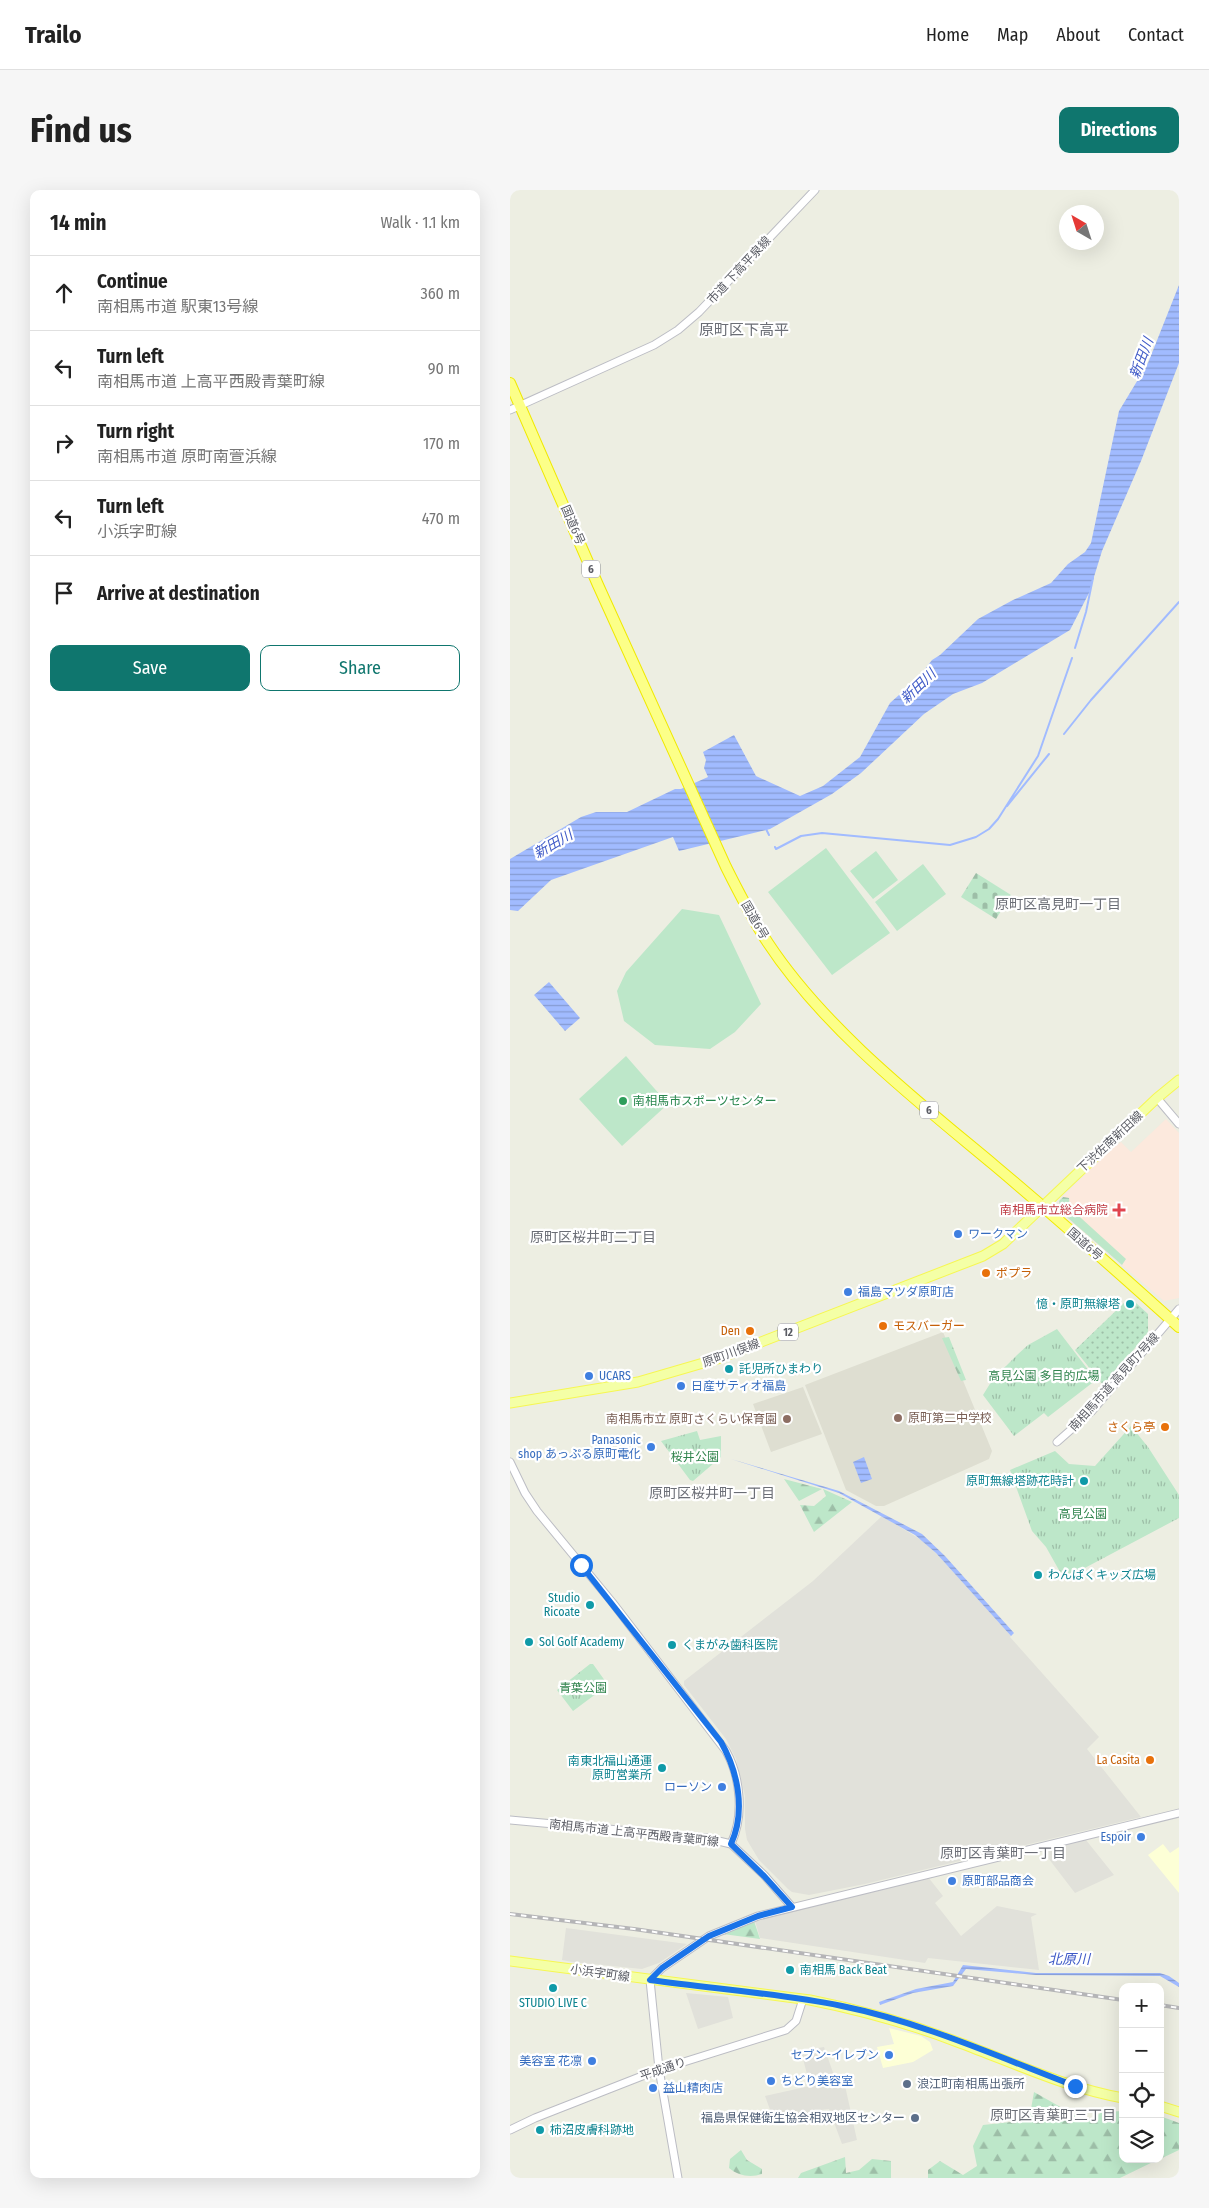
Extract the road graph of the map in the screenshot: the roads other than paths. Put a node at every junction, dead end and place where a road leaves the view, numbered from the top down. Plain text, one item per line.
1 (815, 190) edge
2 (510, 383) edge
3 (515, 407) edge
4 (1179, 1080) edge
5 (1157, 1098) junction
6 (1179, 1124) edge
7 (1043, 1207) junction
8 (1179, 1309) edge
9 (1170, 1319) junction
10 (1179, 1327) edge
11 (510, 1403) edge
12 (1057, 1442) dead end
13 (510, 1462) edge
14 (1179, 1813) edge
15 (510, 1820) edge
16 (731, 1844) junction
17 (792, 1907) junction
18 (510, 1961) edge
19 (650, 1980) junction
20 (803, 1999) junction
21 (660, 2069) junction
22 (1119, 2097) edge
23 (1164, 2107) edge
24 (1179, 2112) edge
25 (510, 2130) edge
26 (678, 2178) edge

1 - 3 street, 市道 下高平泉線
2 - 3 highway, 国道6号 / 6
3 - 7 highway, 国道6号 / 6
4 - 5 main road, 下渋佐南新田線
5 - 6 street
5 - 7 main road, 下渋佐南新田線
7 - 9 highway, 国道6号 / 6
7 - 11 main road, 原町川俣線 / 12
8 - 9 street, 南相馬市道 高見町7号線
9 - 10 highway, 国道6号 / 6
9 - 12 street, 南相馬市道 高見町7号線
13 - 16 street
14 - 17 street
15 - 16 street, 南相馬市道 上高平西殿青葉町線
16 - 17 street, 南相馬市道 上高平西殿青葉町線
17 - 19 street
18 - 19 main road, 小浜字町線
19 - 20 main road, 小浜字町線
19 - 21 street
20 - 21 street, 平成通り
20 - 22 main road, 小浜字町線
21 - 25 street, 平成通り
21 - 26 street
23 - 24 main road

